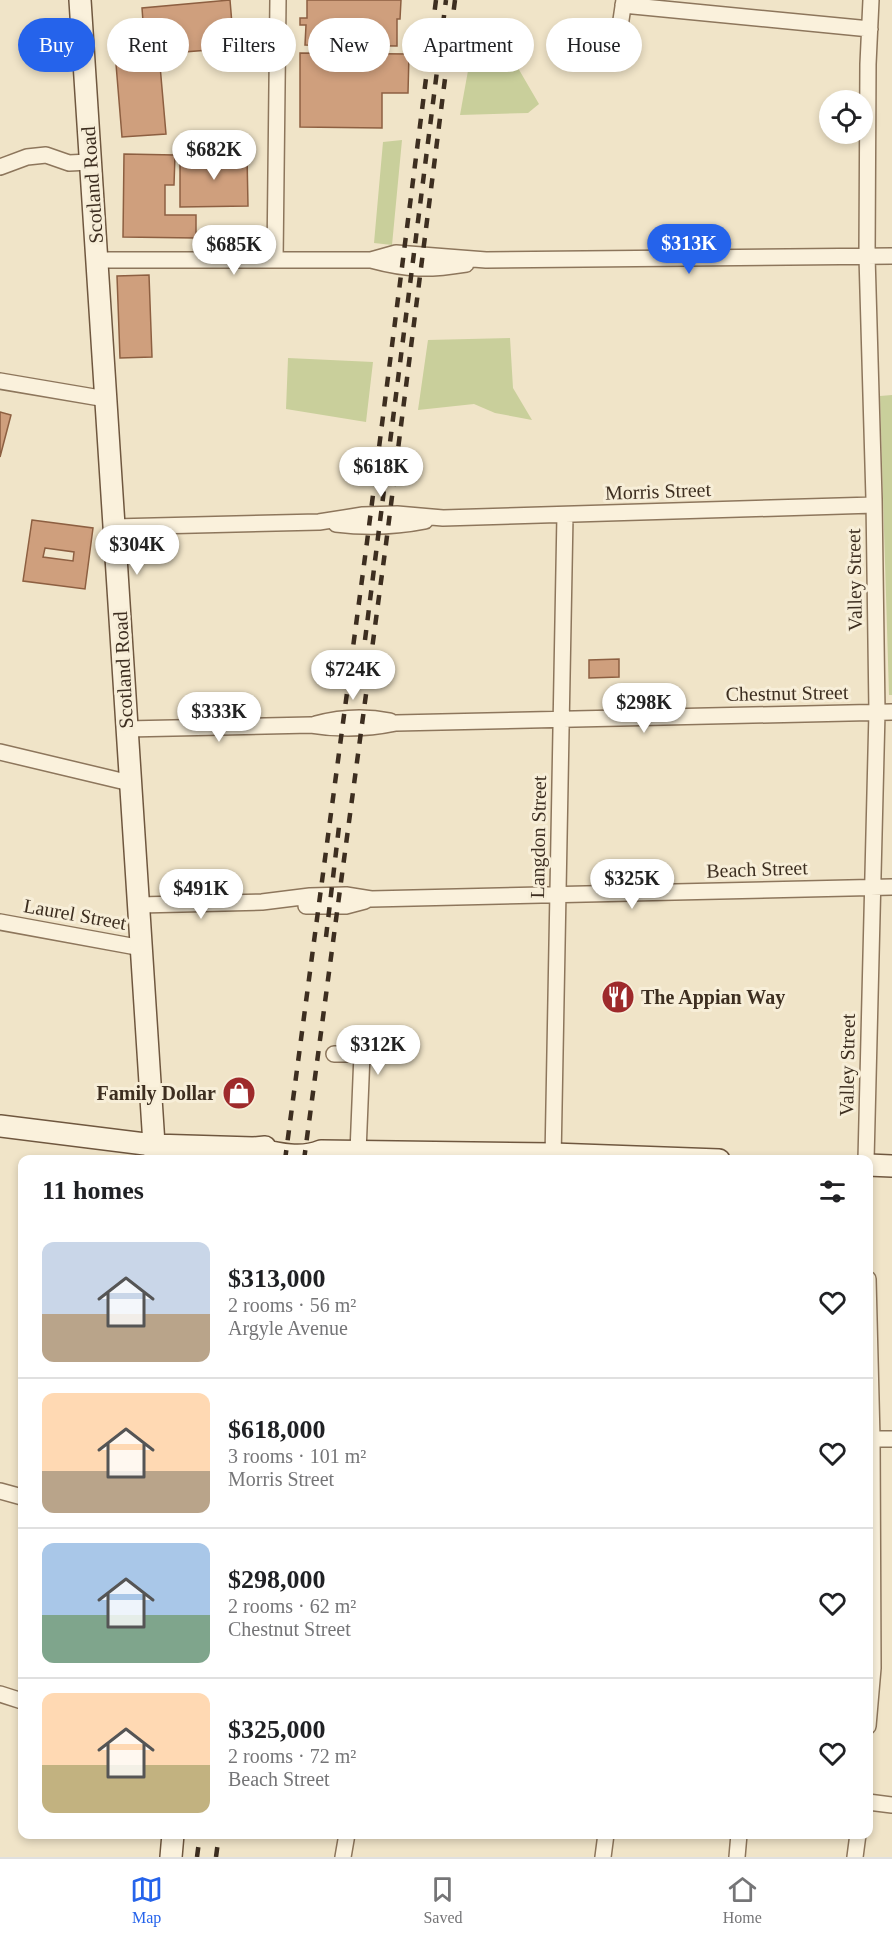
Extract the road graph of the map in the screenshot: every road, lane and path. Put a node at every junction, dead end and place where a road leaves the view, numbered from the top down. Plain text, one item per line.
1 (80, 0) edge
2 (278, 0) edge
3 (871, 0) edge
4 (623, 3) edge
5 (621, 18) edge
6 (870, 29) junction
7 (90, 162) junction
8 (0, 167) edge
9 (867, 256) junction
10 (892, 256) edge
11 (97, 260) junction
12 (275, 260) junction
13 (0, 381) edge
14 (106, 399) junction
15 (874, 505) junction
16 (565, 515) junction
17 (114, 527) junction
18 (884, 712) edge
19 (561, 719) junction
20 (126, 729) junction
21 (0, 752) edge
22 (130, 783) junction
23 (892, 886) edge
24 (872, 887) junction
25 (558, 896) junction
26 (139, 905) junction
27 (0, 921) edge
28 (142, 948) junction
29 (334, 1054) dead end
30 (0, 1126) edge
31 (154, 1152) edge
32 (358, 1152) junction
33 (504, 1155) edge
34 (553, 1155) edge
35 (866, 1155) edge
36 (873, 1165) edge
37 (892, 1166) edge
38 (873, 1439) edge
39 (892, 1439) edge
40 (0, 1491) edge
41 (18, 1496) edge
42 (0, 1694) edge
43 (18, 1700) edge
44 (873, 1802) edge
45 (892, 1804) edge
46 (173, 1839) edge
47 (346, 1839) edge
48 (605, 1839) edge
49 (739, 1839) edge
50 (857, 1839) edge
51 (171, 1857) edge
52 (343, 1857) edge
53 (603, 1857) edge
54 (737, 1857) edge
55 (855, 1857) edge

1 - 7 main road, Scotland Road
2 - 12 street
3 - 6 street, Valley Street
4 - 5 street
4 - 6 street
6 - 9 street, Valley Street
7 - 8 street
7 - 11 main road, Scotland Road
9 - 10 street
9 - 12 street
9 - 15 street, Valley Street
11 - 12 street
11 - 14 main road, Scotland Road
13 - 14 street
14 - 17 main road, Scotland Road
15 - 16 street, Morris Street
15 - 18 street, Valley Street
16 - 17 street, Morris Street
16 - 19 street, Langdon Street
17 - 20 main road, Scotland Road
18 - 19 street, Chestnut Street
18 - 24 street, Valley Street
19 - 20 street, Chestnut Street
19 - 25 street, Langdon Street
20 - 22 main road, Scotland Road
21 - 22 street
22 - 26 main road, Scotland Road
23 - 24 street, Beach Street
24 - 25 street, Beach Street
24 - 35 street, Valley Street
25 - 26 street, Beach Street
25 - 34 street, Langdon Street
26 - 28 main road, Scotland Road
27 - 28 street, Laurel Street
28 - 31 main road, Scotland Road
29 - 32 street
30 - 31 main road
31 - 32 main road
32 - 33 main road
36 - 37 main road
38 - 39 street
40 - 41 street
42 - 43 street
44 - 45 street
46 - 51 main road
47 - 52 street
48 - 53 street
49 - 54 street
50 - 55 street

